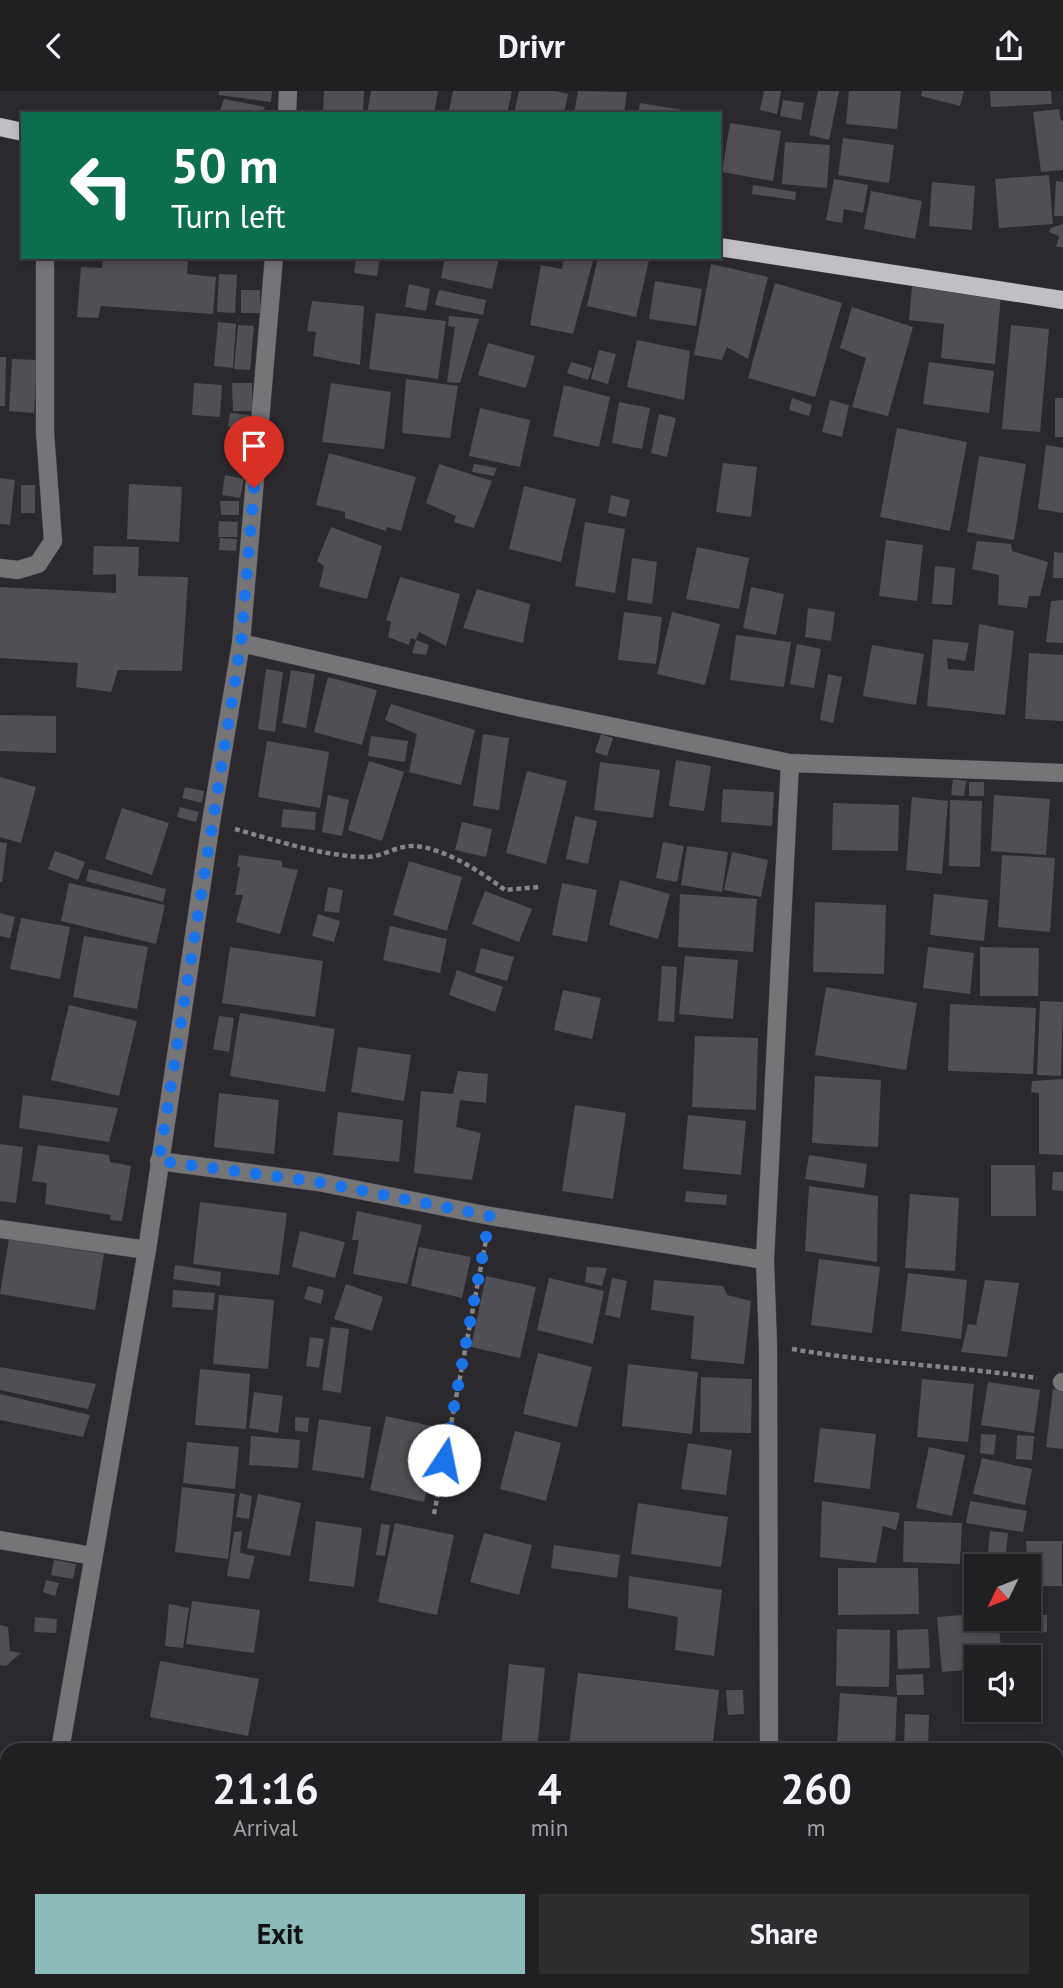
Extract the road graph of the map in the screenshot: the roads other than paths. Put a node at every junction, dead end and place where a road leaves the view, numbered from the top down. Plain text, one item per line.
1 (288, 91) edge
2 (287, 112) edge
3 (0, 127) edge
4 (21, 132) edge
5 (721, 247) edge
6 (45, 259) edge
7 (274, 259) edge
8 (1063, 300) edge
9 (0, 568) edge
10 (241, 643) junction
11 (790, 763) junction
12 (1063, 773) edge
13 (159, 1161) junction
14 (0, 1229) edge
15 (147, 1250) junction
16 (765, 1260) junction
17 (0, 1540) edge
18 (93, 1556) junction
19 (61, 1743) edge
20 (769, 1743) edge

1 - 2 street
3 - 4 main road
5 - 8 main road
6 - 9 street
7 - 10 street
10 - 11 street
10 - 13 street
11 - 12 street
11 - 16 street
13 - 15 street
13 - 16 street
14 - 15 street
15 - 18 street
16 - 20 street
17 - 18 street
18 - 19 street

